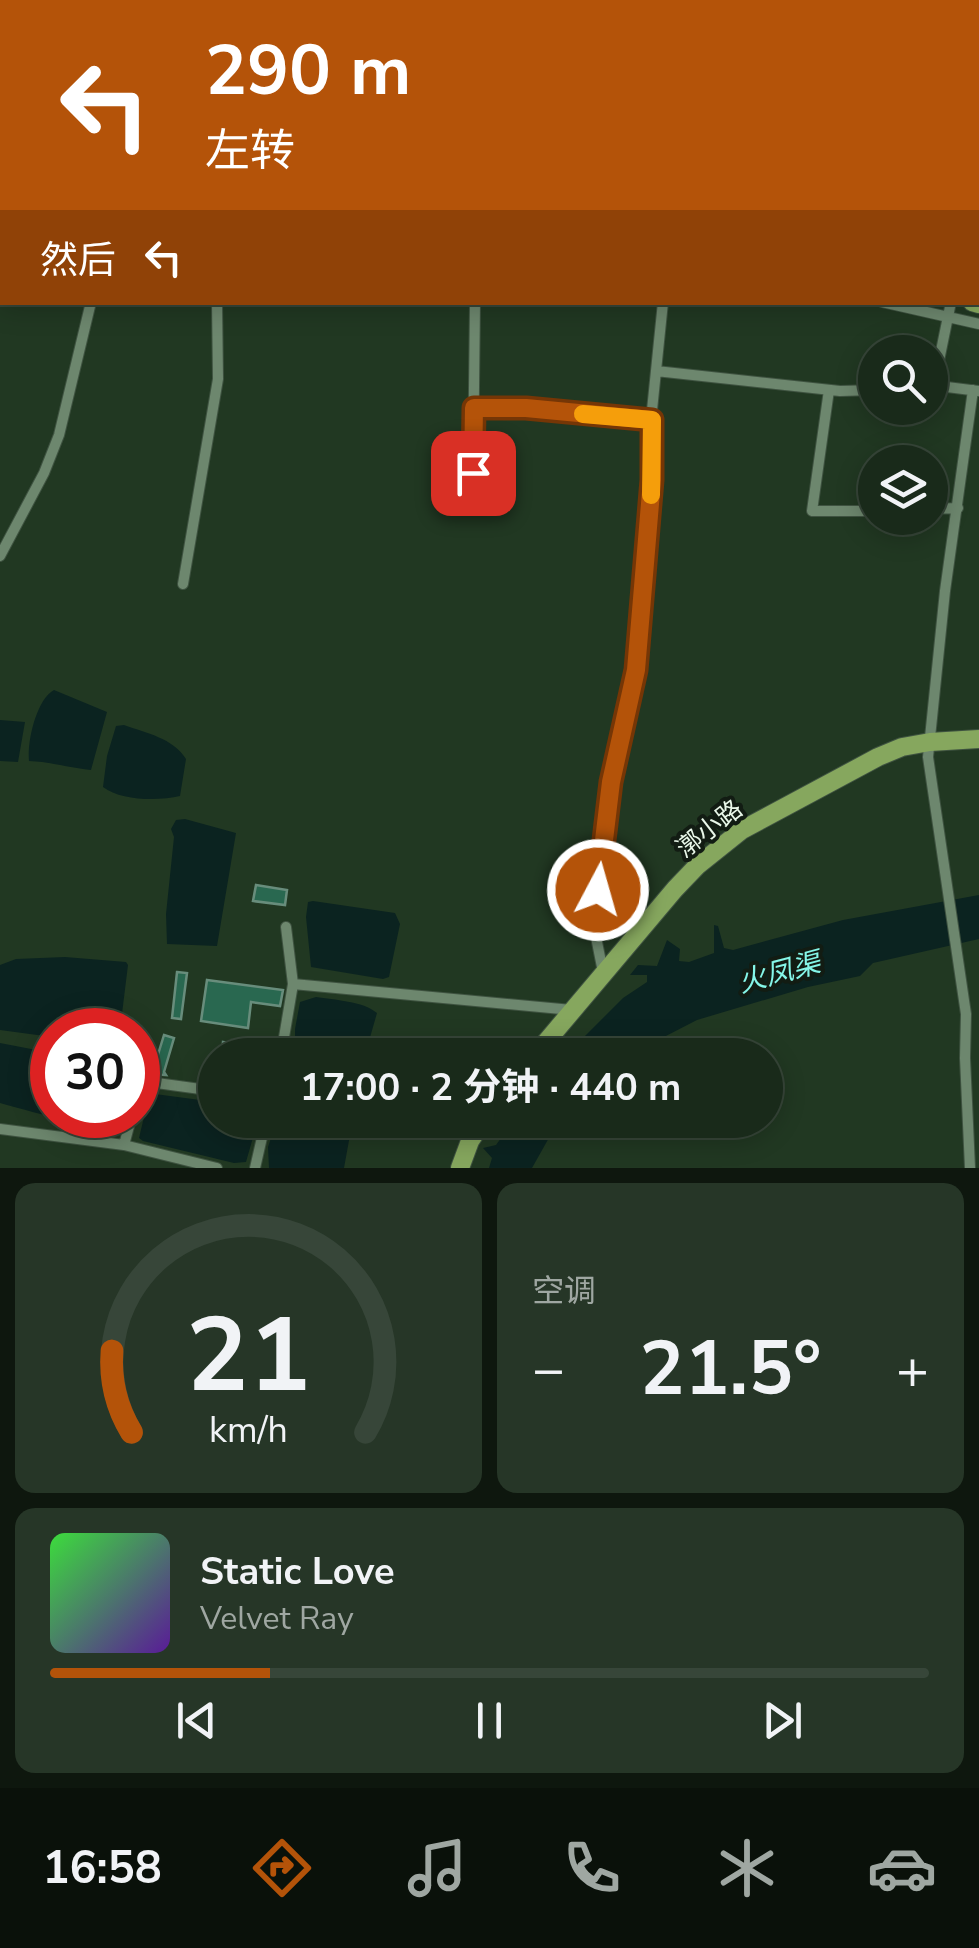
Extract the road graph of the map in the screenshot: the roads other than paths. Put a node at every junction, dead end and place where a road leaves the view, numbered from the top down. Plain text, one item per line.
1 (91, 305) edge
2 (217, 305) edge
3 (475, 305) edge
4 (663, 305) edge
5 (895, 305) edge
6 (950, 305) edge
7 (947, 317) junction
8 (979, 324) edge
9 (943, 335) edge
10 (656, 371) junction
11 (948, 387) edge
12 (829, 390) junction
13 (858, 390) edge
14 (976, 391) edge
15 (474, 408) junction
16 (652, 420) junction
17 (473, 473) dead end
18 (948, 508) edge
19 (958, 508) junction
20 (858, 510) edge
21 (0, 556) edge
22 (183, 584) dead end
23 (979, 739) edge
24 (930, 742) junction
25 (286, 928) dead end
26 (604, 973) junction
27 (293, 984) junction
28 (572, 1010) junction
29 (284, 1038) edge
30 (549, 1038) edge
31 (160, 1083) edge
32 (198, 1089) edge
33 (0, 1129) edge
34 (126, 1138) edge
35 (262, 1138) edge
36 (472, 1138) edge
37 (124, 1145) junction
38 (189, 1164) edge
39 (217, 1168) edge
40 (255, 1168) edge
41 (460, 1168) edge
42 (970, 1168) edge

1 - 21 street
2 - 22 street
3 - 15 street
4 - 10 street
5 - 7 street
6 - 7 street
7 - 8 street
7 - 9 street
10 - 12 street
10 - 16 street
11 - 14 street
12 - 13 street
12 - 20 street
14 - 19 street
15 - 16 street
15 - 17 street
16 - 26 street
18 - 19 street
19 - 24 street
23 - 24 main road, 漷小路
24 - 26 main road, 漷小路
24 - 42 street
25 - 27 street
26 - 28 main road, 漷小路
27 - 28 street
27 - 29 street
28 - 30 main road, 漷小路
31 - 32 street
33 - 37 street
34 - 37 street
35 - 40 street
36 - 41 main road
37 - 38 street
38 - 39 street

